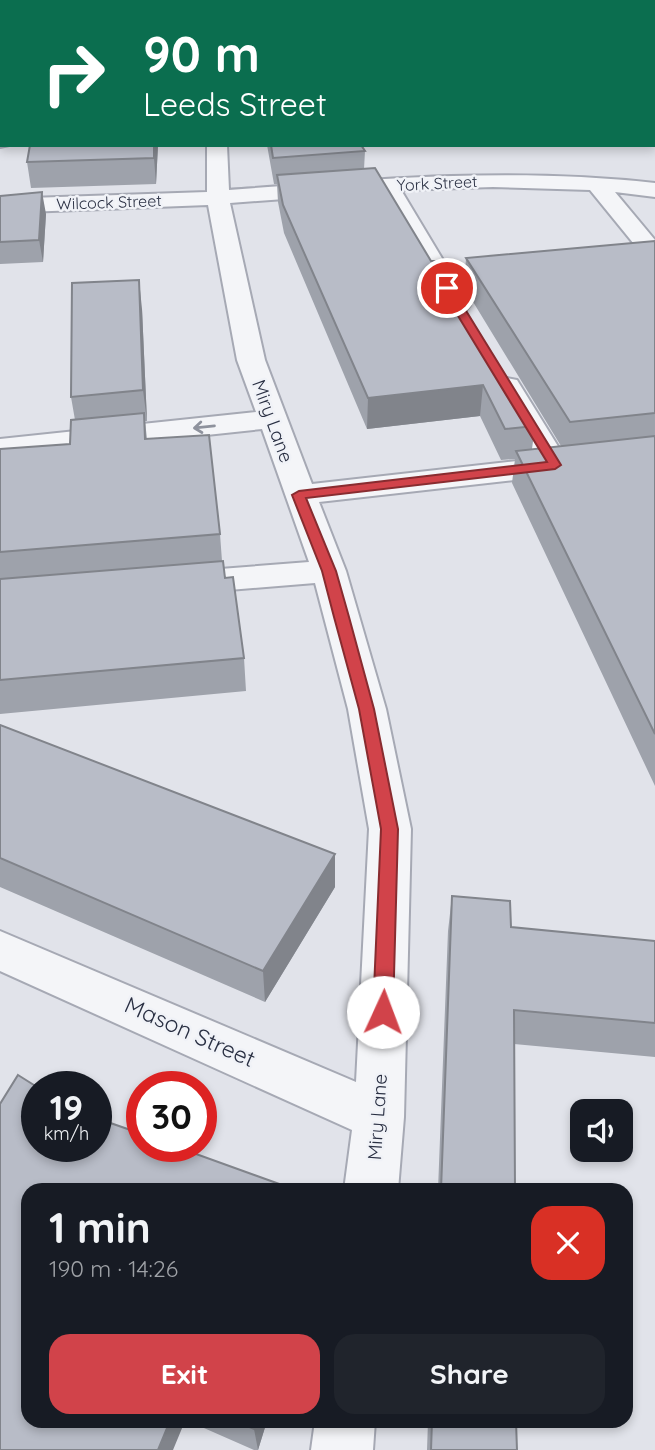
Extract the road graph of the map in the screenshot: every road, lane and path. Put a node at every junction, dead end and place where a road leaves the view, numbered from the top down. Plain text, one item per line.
1 (217, 147) edge
2 (596, 183) junction
3 (388, 186) junction
4 (655, 190) edge
5 (219, 198) junction
6 (0, 206) edge
7 (655, 255) edge
8 (468, 323) edge
9 (490, 359) edge
10 (272, 419) junction
11 (0, 448) edge
12 (655, 455) edge
13 (555, 465) junction
14 (299, 495) junction
15 (329, 571) junction
16 (151, 586) edge
17 (0, 950) edge
18 (379, 1117) junction
19 (372, 1183) edge
20 (344, 1428) edge
21 (342, 1450) edge

1 - 5 street, Miry Lane
2 - 3 street, York Street
2 - 4 street, York Street
2 - 7 street
3 - 5 street, York Street
3 - 8 street
5 - 6 street, Wilcock Street
5 - 10 street, Miry Lane
9 - 13 street
10 -> 11 street
10 - 14 street, Miry Lane
12 - 13 street
13 - 14 street
14 - 15 street, Miry Lane
15 - 16 street
15 - 18 street, Miry Lane
17 - 18 street, Mason Street
18 - 19 street, Miry Lane
20 - 21 street

